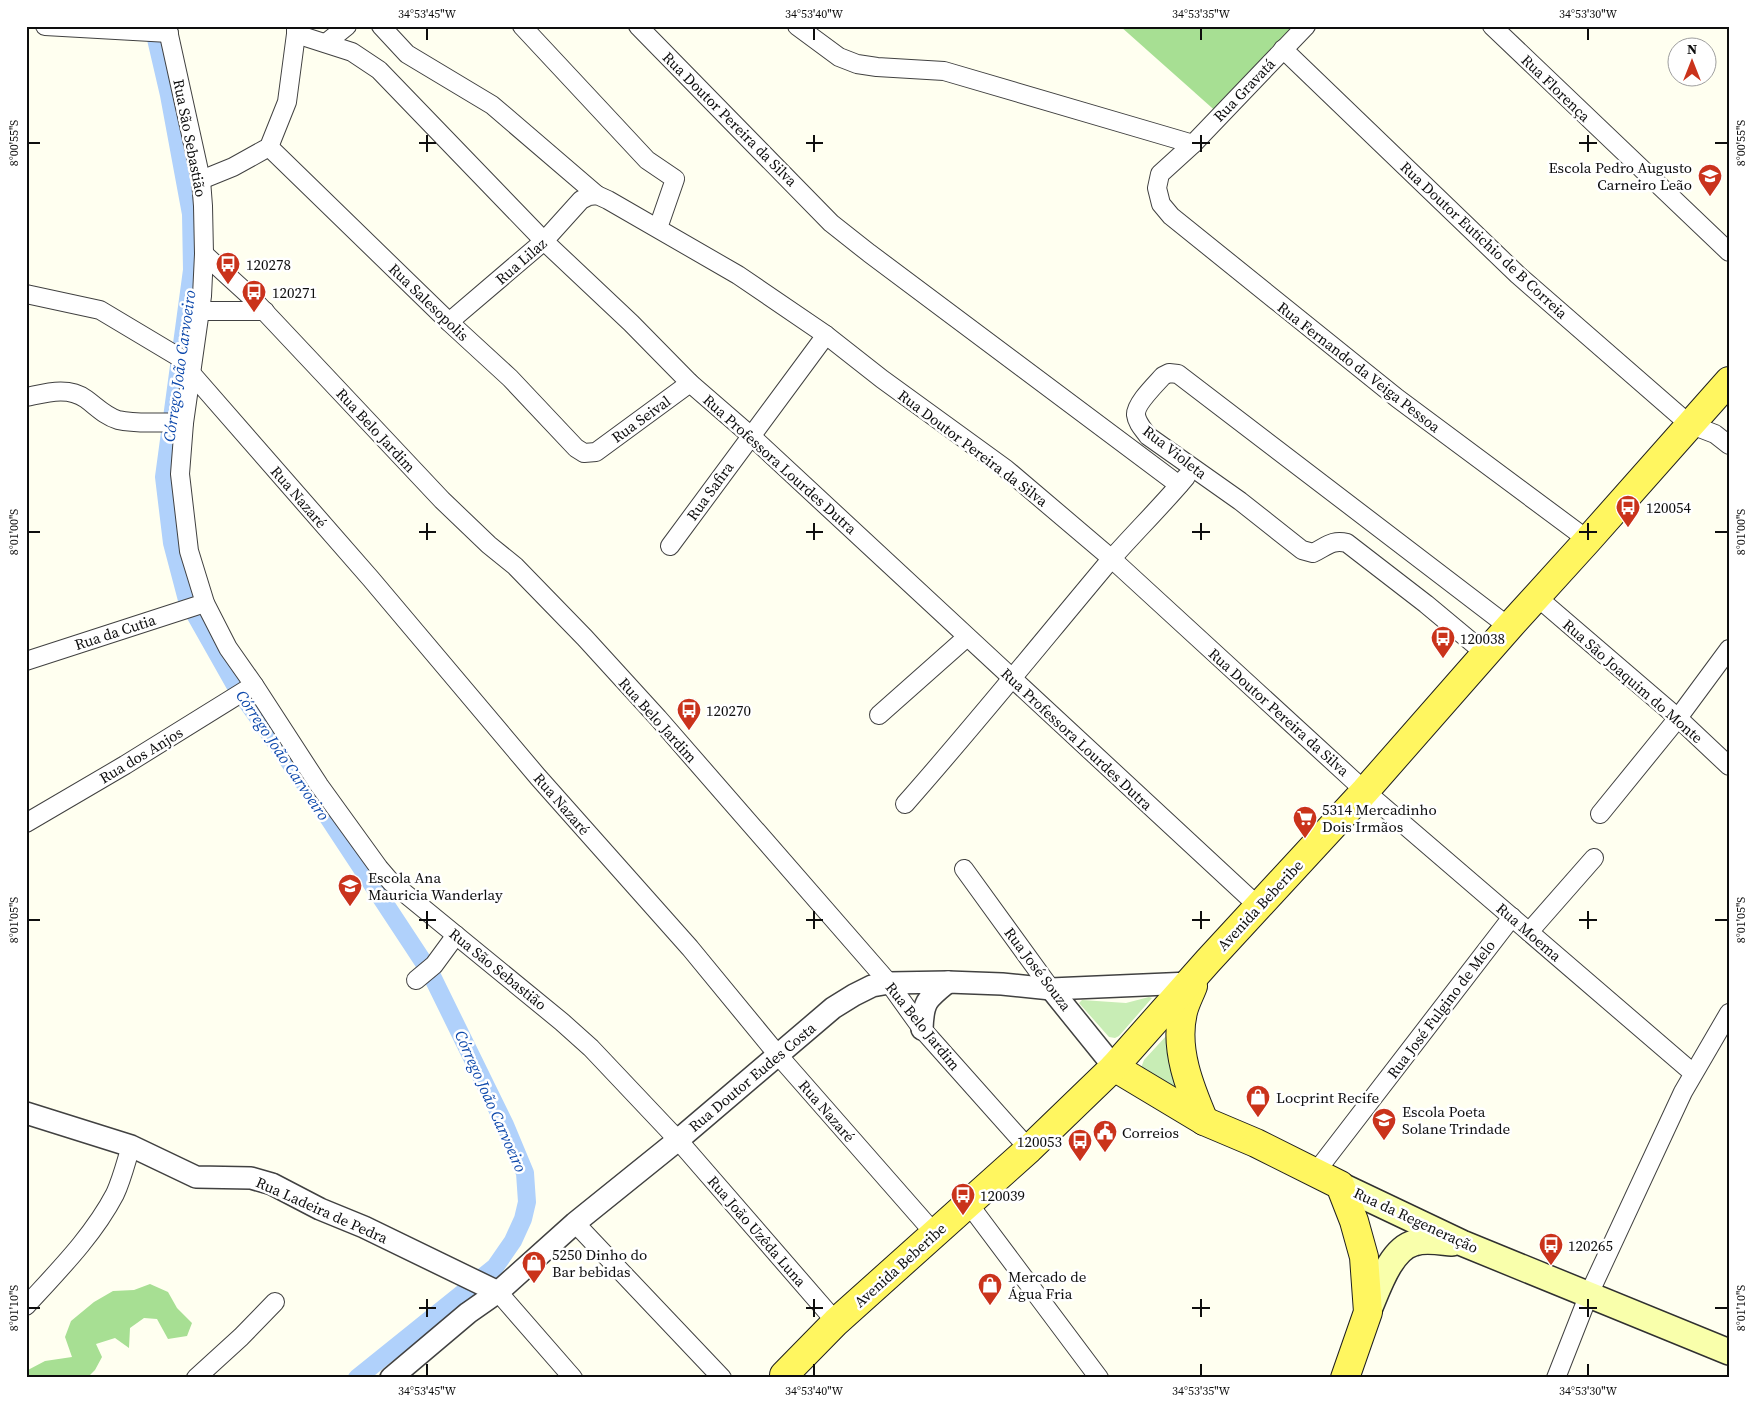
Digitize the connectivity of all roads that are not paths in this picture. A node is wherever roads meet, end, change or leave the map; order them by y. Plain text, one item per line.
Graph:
1 (45, 26) edge
2 (347, 26) edge
3 (382, 26) edge
4 (522, 26) edge
5 (638, 26) edge
6 (798, 26) edge
7 (1306, 26) edge
8 (1492, 26) edge
9 (296, 30) edge
10 (161, 31) edge
11 (326, 43) junction
12 (1283, 49) junction
13 (1193, 144) junction
14 (269, 147) junction
15 (1160, 174) joint
16 (201, 180) junction
17 (593, 196) junction
18 (658, 228) junction
19 (544, 241) junction
20 (1729, 252) edge
21 (204, 254) junction
22 (26, 294) edge
23 (200, 311) junction
24 (265, 311) junction
25 (449, 322) junction
26 (826, 335) junction
27 (192, 369) junction
28 (1729, 380) edge
29 (690, 383) junction
30 (26, 397) edge
31 (173, 422) junction
32 (1689, 424) junction
33 (750, 435) junction
34 (1729, 445) edge
35 (590, 453) joint
36 (1186, 477) junction
37 (1588, 540) junction
38 (670, 546) dead end
39 (1112, 559) junction
40 (1537, 597) junction
41 (200, 604) junction
42 (1509, 627) junction
43 (967, 637) junction
44 (1729, 649) edge
45 (1486, 654) junction
46 (26, 661) edge
47 (1011, 677) junction
48 (242, 692) junction
49 (879, 715) dead end
50 (1678, 718) junction
51 (1729, 766) edge
52 (1366, 790) junction
53 (905, 804) dead end
54 (1600, 814) dead end
55 (26, 823) edge
56 (1594, 858) dead end
57 (964, 869) dead end
58 (1259, 907) junction
59 (1512, 916) junction
60 (1529, 932) junction
61 (456, 935) junction
62 (1194, 978) junction
63 (416, 980) dead end
64 (948, 982) junction
65 (889, 983) junction
66 (1051, 989) junction
67 (1729, 1013) edge
68 (922, 1029) junction
69 (778, 1056) junction
70 (1114, 1068) junction
71 (1693, 1073) junction
72 (26, 1113) edge
73 (1204, 1121) junction
74 (678, 1140) junction
75 (131, 1146) junction
76 (1030, 1149) junction
77 (1315, 1173) junction
78 (1340, 1185) junction
79 (968, 1203) junction
80 (575, 1224) junction
81 (935, 1234) junction
82 (1462, 1243) junction
83 (492, 1289) junction
84 (1590, 1294) junction
85 (275, 1302) dead end
86 (26, 1306) edge
87 (1368, 1312) junction
88 (836, 1322) junction
89 (1729, 1352) edge
90 (783, 1377) edge
91 (196, 1378) edge
92 (392, 1378) edge
93 (573, 1378) edge
94 (722, 1378) edge
95 (1099, 1378) edge
96 (1345, 1378) edge
97 (1556, 1378) edge

1 - 10 street
2 - 11 street
3 - 17 street, Rua Doutor Pereira da Silva
4 - 18 street
5 - 36 street, Rua Doutor Pereira da Silva
6 - 13 street
7 - 12 street, Rua Gravatá
8 - 20 street, Rua Florença
9 - 11 street, Rua Professora Lourdes Dutra
9 - 14 street
10 - 16 street, Rua São Sebastião
11 - 19 street, Rua Professora Lourdes Dutra
12 - 13 street, Rua Gravatá
12 - 32 street, Rua Doutor Eutichio de B Correia
13 - 15 street, Rua Gravatá
14 - 16 street
14 - 25 street, Rua Salesopolis
15 - 37 street, Rua Fernando da Veiga Pessoa
16 - 21 street, Rua São Sebastião
17 - 18 street, Rua Doutor Pereira da Silva
17 - 19 street, Rua Lilaz
18 - 26 street, Rua Doutor Pereira da Silva
19 - 25 street, Rua Lilaz
19 - 29 street, Rua Professora Lourdes Dutra
21 - 23 street, Rua São Sebastião
21 - 24 street, Rua Belo Jardim
22 - 27 street, Rua Nazaré
23 - 24 street
23 - 27 street, Rua São Sebastião
24 - 65 street, Rua Belo Jardim
25 - 35 street, Rua Salesopolis
26 - 33 street
26 - 39 street, Rua Doutor Pereira da Silva
27 - 31 street, Rua São Sebastião
27 - 69 street, Rua Nazaré
28 - 32 main road, Avenida Beberibe
29 - 33 street, Rua Professora Lourdes Dutra
29 - 35 street, Rua Seival
30 - 31 street
31 - 41 street, Rua São Sebastião
32 - 34 street, Rua Doutor Eutichio de B Correia
32 - 37 main road, Avenida Beberibe
33 - 38 street, Rua Safira
33 - 43 street, Rua Professora Lourdes Dutra
36 - 39 street, Rua Violeta
36 - 42 street, Rua Violeta
36 - 45 street, Rua Violeta
37 - 40 main road, Avenida Beberibe
39 - 47 street, Rua Violeta
39 - 52 street, Rua Doutor Pereira da Silva
40 - 42 main road, Avenida Beberibe
40 - 50 street, Rua São Joaquim do Monte
41 - 46 street, Rua da Cutia
41 - 48 street, Rua São Sebastião
42 - 45 main road, Avenida Beberibe
43 - 47 street, Rua Professora Lourdes Dutra
43 - 49 street
44 - 50 street
45 - 52 main road, Avenida Beberibe
47 - 53 street, Rua Violeta
47 - 58 street, Rua Professora Lourdes Dutra
48 - 55 street, Rua dos Anjos
48 - 61 street, Rua São Sebastião
50 - 51 street, Rua São Joaquim do Monte
50 - 54 street
52 - 58 main road, Avenida Beberibe
52 - 59 street, Rua Moema
56 - 60 street
57 - 66 street, Rua José Souza
58 - 62 main road, Avenida Beberibe
59 - 60 street, Rua Moema
59 - 77 street, Rua José Fulgino de Melo
60 - 71 street, Rua Moema
61 - 63 street
61 - 74 street, Rua São Sebastião
62 - 66 street, Rua Doutor Eudes Costa
62 - 70 main road, Avenida Beberibe
62 - 73 main road
64 - 65 street, Rua Doutor Eudes Costa
64 - 66 street, Rua Doutor Eudes Costa
64 - 68 street
65 - 68 street, Rua Belo Jardim
65 - 69 street, Rua Doutor Eudes Costa
66 - 70 street, Rua José Souza
67 - 71 street
68 - 76 street, Rua Belo Jardim
69 - 74 street, Rua Doutor Eudes Costa
69 - 81 street, Rua Nazaré
70 - 73 main road, Rua da Regeneração
70 - 76 main road, Avenida Beberibe
71 - 84 street
72 - 75 street, Rua Ladeira de Pedra
73 - 77 main road, Rua da Regeneração
74 - 80 street, Rua Doutor Eudes Costa
74 - 88 street, Rua João Uzêda Luna
75 - 83 street, Rua Ladeira de Pedra
75 - 86 street
76 - 79 main road, Avenida Beberibe
77 - 78 main road, Rua da Regeneração
78 - 82 main road, Rua da Regeneração
78 - 87 main road
79 - 81 main road, Avenida Beberibe
79 - 95 street
80 - 83 street, Rua Doutor Eudes Costa
80 - 94 street
81 - 88 main road, Avenida Beberibe
82 - 84 main road, Rua da Regeneração
82 - 87 main road
83 - 92 street, Rua Doutor Eudes Costa
83 - 93 street
84 - 89 main road, Rua da Regeneração
84 - 97 street
85 - 91 street
87 - 96 main road
88 - 90 main road, Avenida Beberibe

